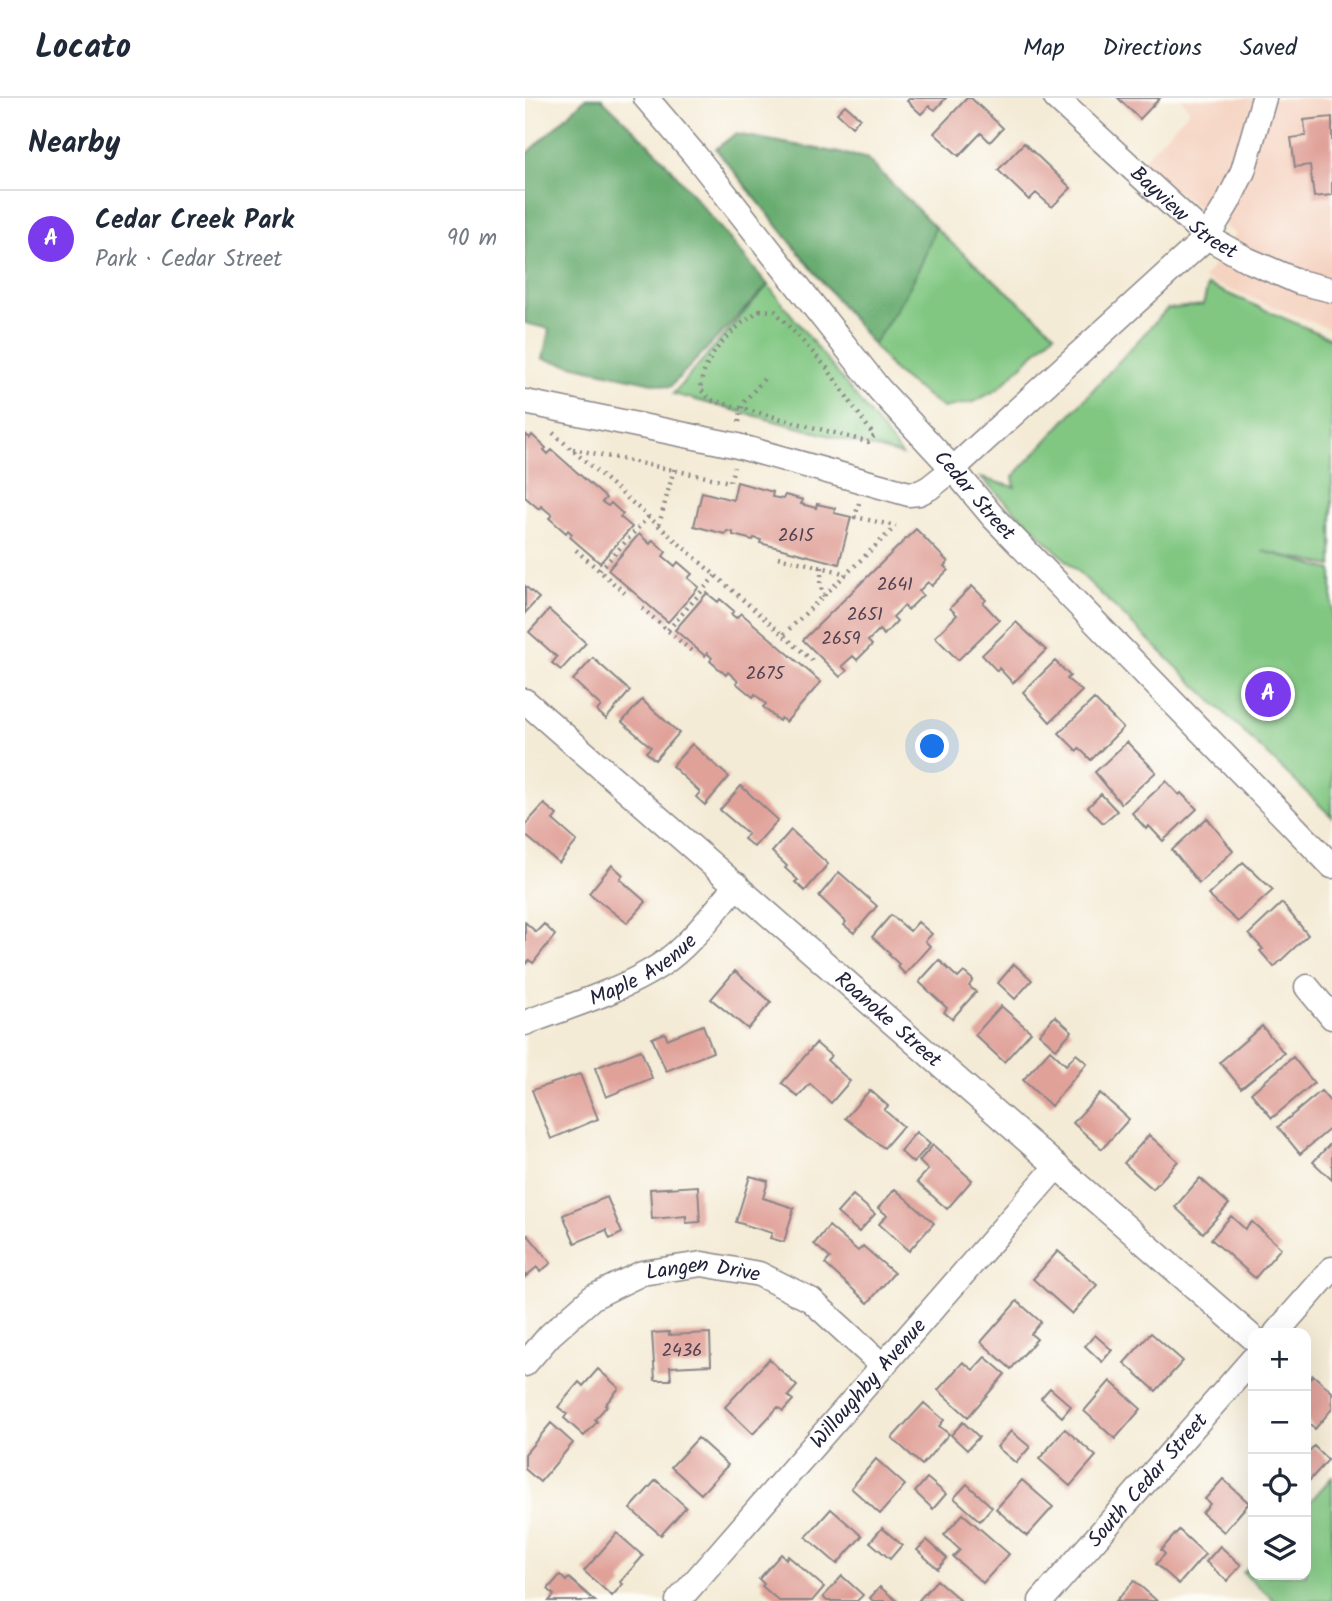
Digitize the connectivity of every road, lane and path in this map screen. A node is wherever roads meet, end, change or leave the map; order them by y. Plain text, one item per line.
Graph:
1 (646, 98) edge
2 (1056, 98) edge
3 (1264, 98) edge
4 (1207, 237) junction
5 (1332, 290) edge
6 (764, 379) dead end
7 (525, 402) edge
8 (742, 408) junction
9 (551, 431) dead end
10 (571, 449) junction
11 (737, 455) junction
12 (674, 469) junction
13 (953, 469) junction
14 (860, 496) dead end
15 (649, 516) junction
16 (659, 525) junction
17 (576, 550) dead end
18 (778, 557) dead end
19 (822, 567) junction
20 (600, 570) junction
21 (847, 575) junction
22 (715, 576) junction
23 (627, 596) dead end
24 (824, 597) junction
25 (642, 608) dead end
26 (668, 630) junction
27 (784, 634) junction
28 (695, 654) dead end
29 (815, 663) dead end
30 (525, 701) edge
31 (1332, 866) edge
32 (737, 885) junction
33 (1307, 987) dead end
34 (1332, 1017) edge
35 (525, 1023) edge
36 (1057, 1166) junction
37 (1332, 1269) edge
38 (1280, 1328) edge
39 (1248, 1334) edge
40 (525, 1364) edge
41 (1248, 1365) edge
42 (883, 1366) junction
43 (678, 1601) edge
44 (1041, 1601) edge

1 - 13 street, Cedar Street
2 - 4 street, Bayview Street
3 - 4 street
4 - 5 street, Bayview Street
4 - 13 street
6 - 8 path
7 - 11 street
8 - 8 path
8 - 11 path
9 - 10 path
10 - 12 path
10 - 15 path
11 - 12 path
11 - 13 street
12 - 16 path
13 - 31 street, Cedar Street
14 - 21 path
15 - 16 path
15 - 20 path
16 - 22 path
17 - 20 path
18 - 19 path
19 - 21 path
19 - 24 path
20 - 23 path
21 - 24 path
22 - 26 path
22 - 27 path
24 - 27 path
25 - 26 path
26 - 28 path
27 - 29 path
30 - 32 street, Roanoke Street
32 - 35 street, Maple Avenue
32 - 36 street, Roanoke Street
33 - 34 street
36 - 39 street, Roanoke Street
36 - 42 street, Willoughby Avenue
37 - 38 street
40 - 42 street, Langen Drive
41 - 44 street, South Cedar Street
42 - 43 street, Willoughby Avenue

